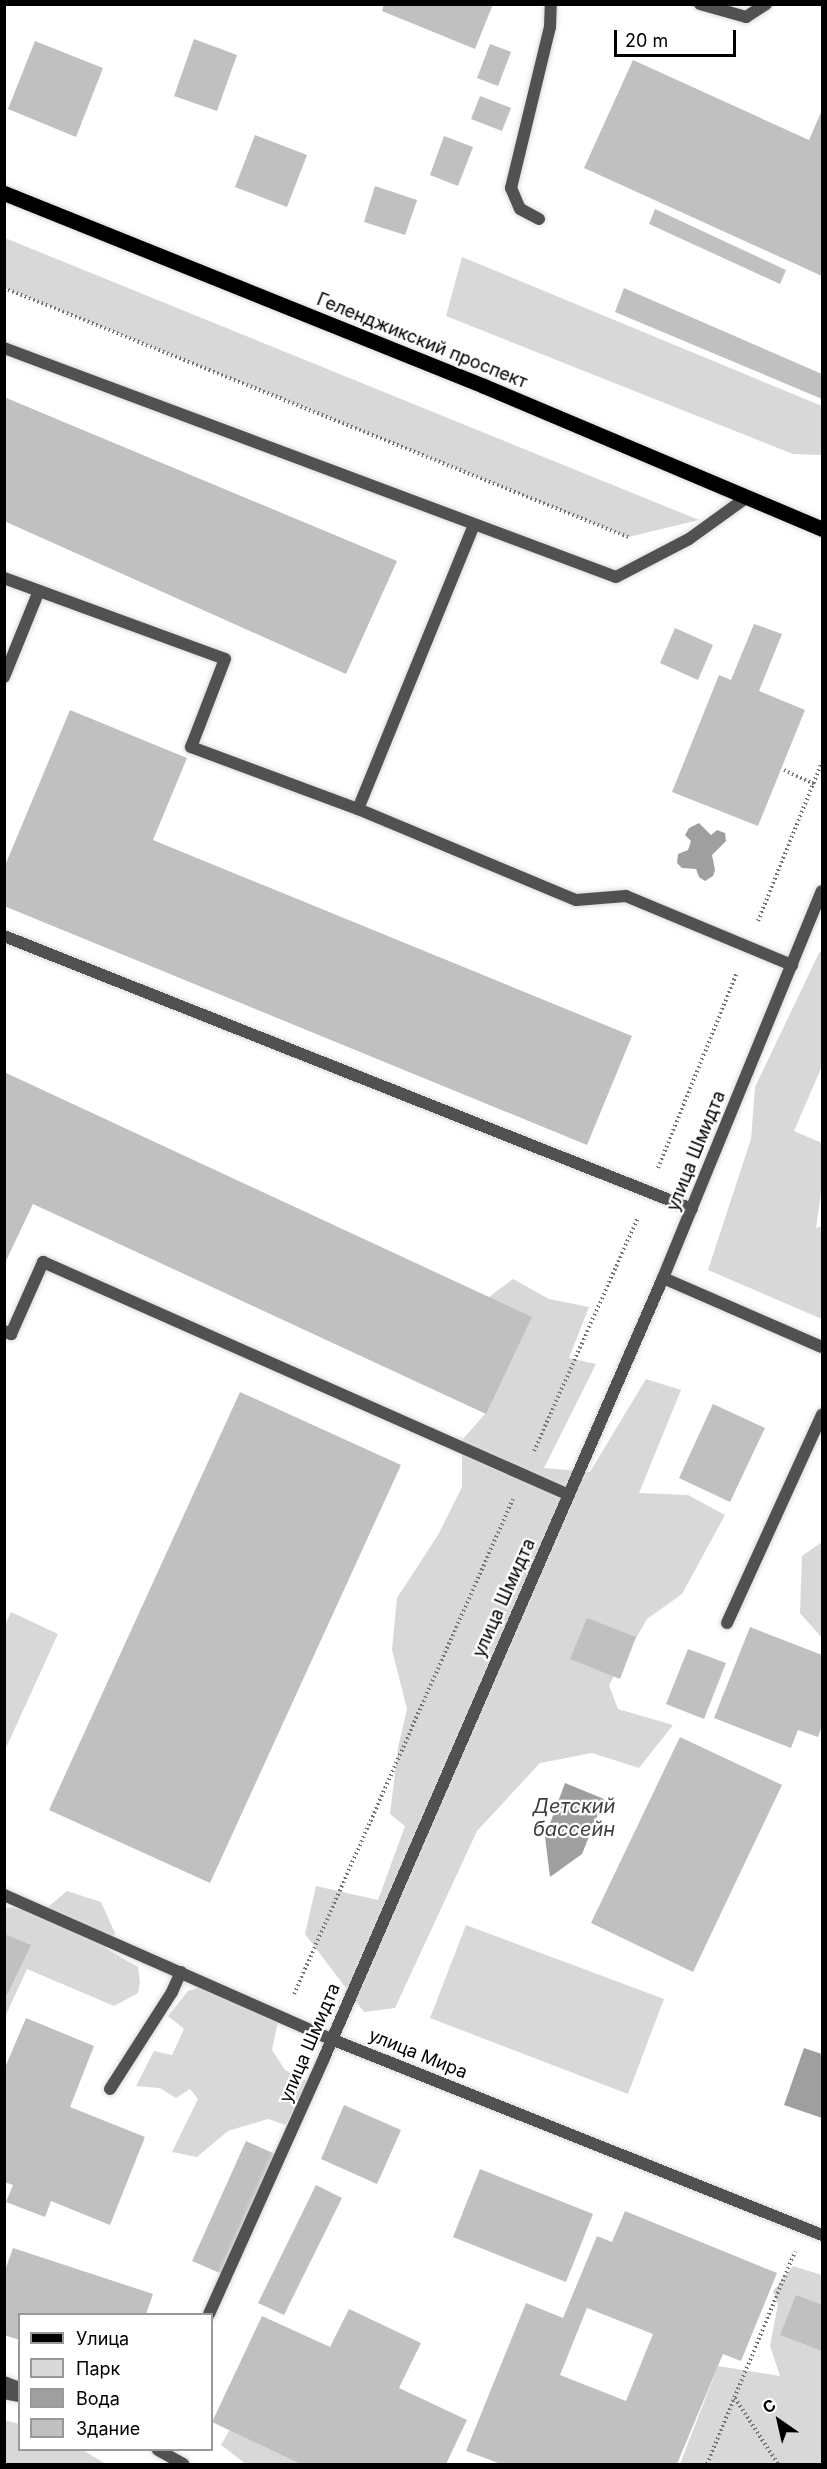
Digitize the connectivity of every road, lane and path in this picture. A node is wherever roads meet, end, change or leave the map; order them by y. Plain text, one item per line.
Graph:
1 (551, 4) edge
2 (700, 4) edge
3 (766, 4) edge
4 (4, 193) edge
5 (539, 219) dead end
6 (4, 288) edge
7 (4, 348) edge
8 (747, 497) junction
9 (474, 525) junction
10 (822, 529) edge
11 (628, 537) dead end
12 (4, 578) edge
13 (39, 591) junction
14 (4, 677) edge
15 (822, 762) edge
16 (784, 770) dead end
17 (814, 784) junction
18 (358, 809) junction
19 (822, 893) edge
20 (4, 936) edge
21 (748, 947) junction
22 (792, 965) junction
23 (648, 1192) junction
24 (692, 1209) junction
25 (663, 1278) junction
26 (4, 1331) edge
27 (822, 1347) edge
28 (822, 1415) edge
29 (524, 1475) junction
30 (569, 1496) junction
31 (727, 1623) dead end
32 (4, 1895) edge
33 (181, 1972) junction
34 (284, 2017) junction
35 (331, 2039) junction
36 (110, 2089) dead end
37 (822, 2235) edge
38 (795, 2252) dead end
39 (209, 2313) edge
40 (734, 2398) junction
41 (160, 2451) edge
42 (183, 2464) edge
43 (707, 2464) edge
44 (778, 2464) edge

1 - 5 street
2 - 3 street
4 - 8 main road, Геленджикский проспект
6 - 11 path
7 - 9 street
8 - 9 street
8 - 10 main road, Геленджикский проспект
9 - 18 street
12 - 13 street
13 - 14 street
13 - 18 street
15 - 17 path
16 - 17 path
17 - 21 path
18 - 21 street
19 - 22 street, улица Шмидта
20 - 23 street
21 - 22 street
21 - 23 path
22 - 24 street, улица Шмидта
23 - 24 street
23 - 29 path
24 - 25 street, улица Шмидта
25 - 27 street
25 - 30 street, улица Шмидта
26 - 29 street
28 - 31 street
29 - 30 street
29 - 34 path
30 - 35 street, улица Шмидта
32 - 33 street, улица Мира
33 - 34 street, улица Мира
33 - 36 street
34 - 35 street, улица Мира
35 - 37 street, улица Мира
35 - 39 street, улица Шмидта
38 - 40 path
40 - 43 path
40 - 44 path
41 - 42 street

